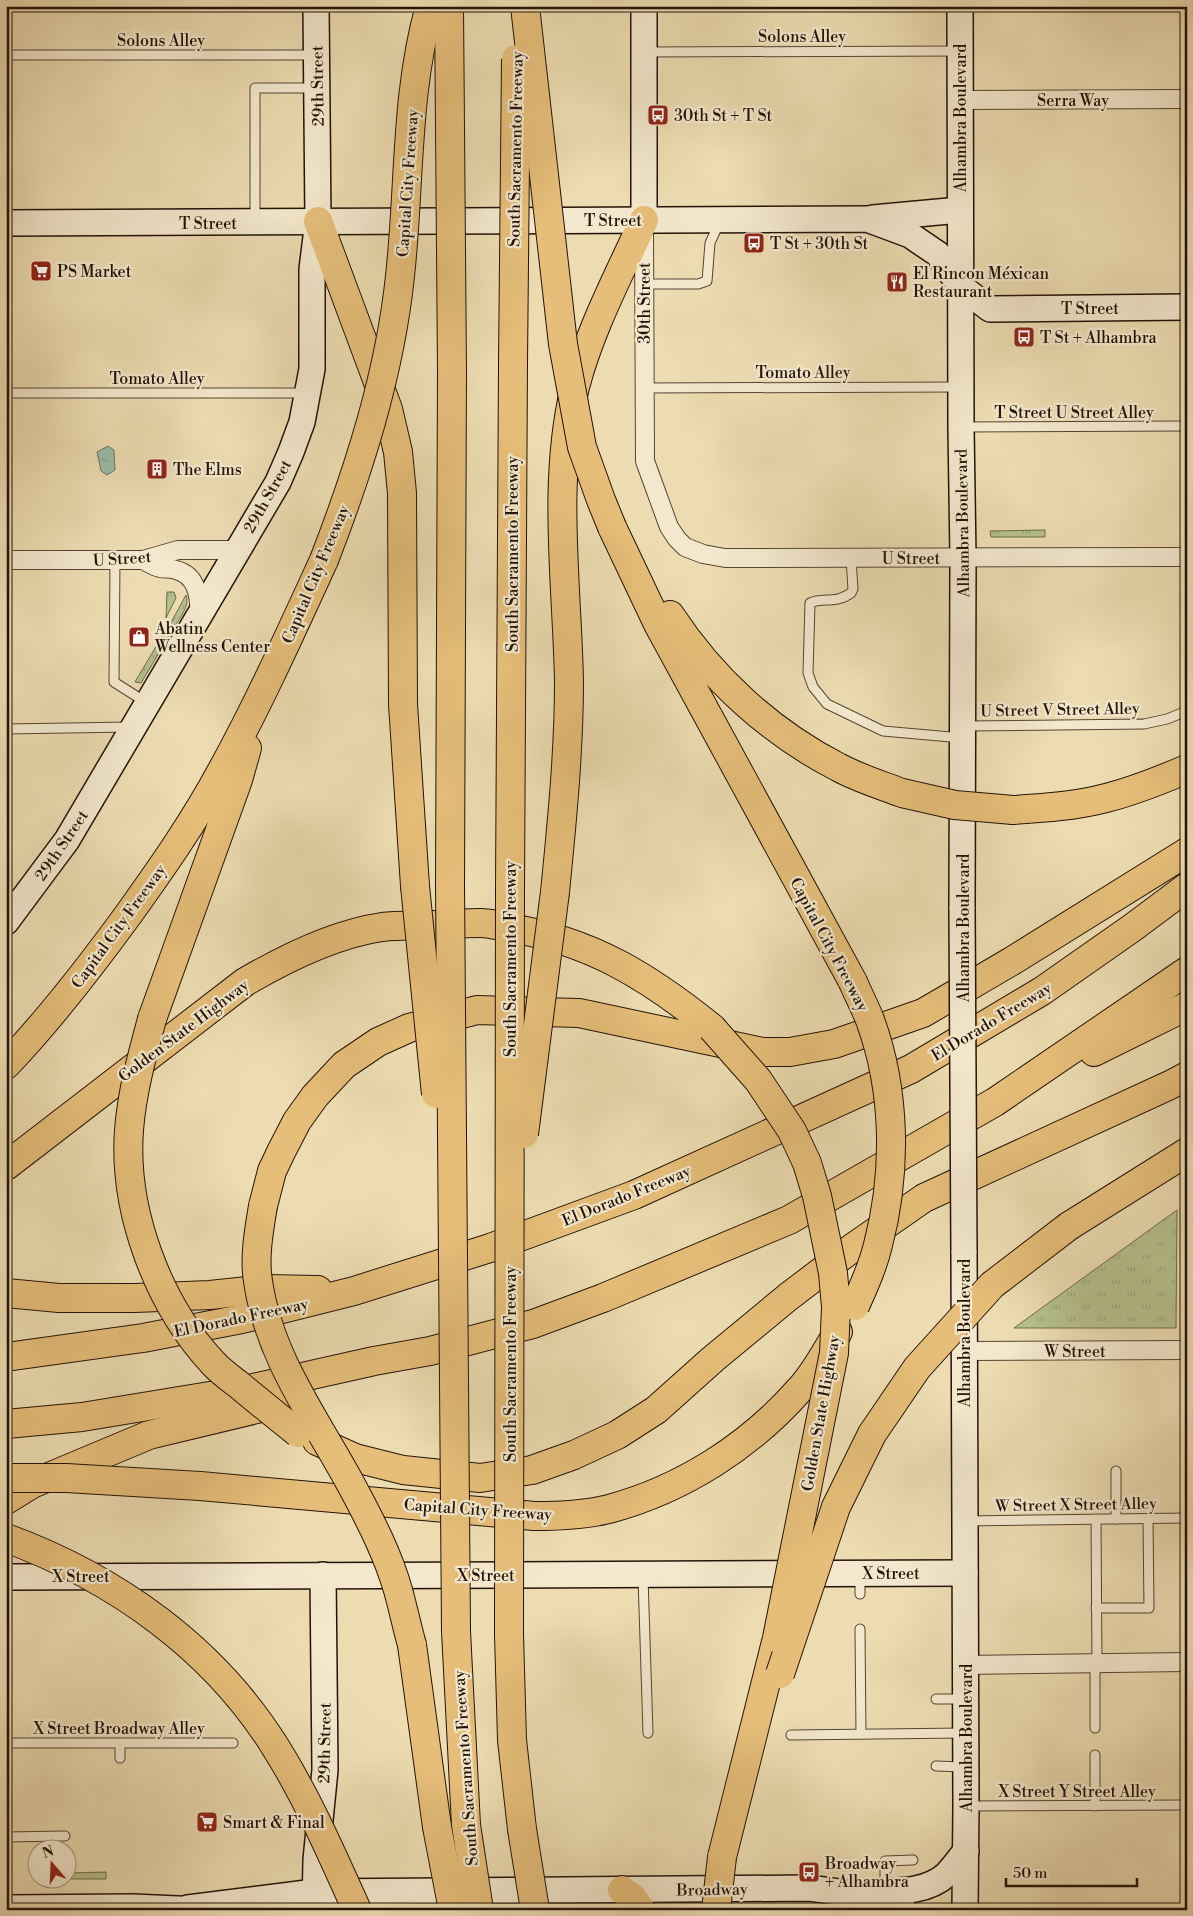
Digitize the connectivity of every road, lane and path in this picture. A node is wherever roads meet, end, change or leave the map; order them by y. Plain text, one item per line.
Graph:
1 (316, 6) edge
2 (430, 6) edge
3 (449, 6) edge
4 (517, 6) edge
5 (525, 6) edge
6 (644, 6) edge
7 (960, 6) edge
8 (960, 51) junction
9 (644, 52) junction
10 (6, 55) edge
11 (316, 55) junction
12 (317, 88) junction
13 (1187, 99) edge
14 (960, 100) junction
15 (960, 210) junction
16 (867, 219) junction
17 (644, 220) junction
18 (721, 220) junction
19 (255, 222) junction
20 (318, 222) junction
21 (6, 224) edge
22 (644, 284) junction
23 (960, 286) junction
24 (1187, 307) edge
25 (961, 387) junction
26 (644, 388) junction
27 (6, 393) edge
28 (308, 393) junction
29 (1187, 426) edge
30 (961, 427) junction
31 (612, 527) junction
32 (238, 550) junction
33 (1187, 557) edge
34 (725, 558) joint
35 (851, 558) junction
36 (963, 558) junction
37 (6, 560) edge
38 (115, 560) junction
39 (143, 560) junction
40 (199, 615) junction
41 (260, 698) junction
42 (147, 703) junction
43 (1187, 711) edge
44 (133, 727) junction
45 (6, 729) edge
46 (962, 732) junction
47 (1187, 769) edge
48 (1187, 852) edge
49 (1187, 887) edge
50 (6, 922) edge
51 (1187, 971) edge
52 (1187, 1006) edge
53 (1187, 1057) edge
54 (6, 1065) edge
55 (1187, 1076) edge
56 (995, 1102) junction
57 (1061, 1135) junction
58 (1187, 1152) edge
59 (6, 1166) edge
60 (510, 1252) junction
61 (452, 1260) junction
62 (354, 1291) junction
63 (6, 1293) edge
64 (1187, 1350) edge
65 (430, 1351) junction
66 (964, 1351) junction
67 (6, 1357) edge
68 (6, 1424) edge
69 (1116, 1471) dead end
70 (6, 1478) edge
71 (6, 1500) edge
72 (1187, 1518) edge
73 (1096, 1519) junction
74 (1116, 1519) junction
75 (1148, 1519) junction
76 (965, 1521) junction
77 (6, 1538) edge
78 (965, 1573) junction
79 (643, 1574) junction
80 (323, 1576) junction
81 (6, 1577) edge
82 (1096, 1608) junction
83 (860, 1629) dead end
84 (1187, 1662) edge
85 (1096, 1664) junction
86 (966, 1665) junction
87 (936, 1699) dead end
88 (965, 1699) junction
89 (1095, 1728) dead end
90 (648, 1733) dead end
91 (966, 1733) junction
92 (861, 1734) junction
93 (791, 1735) dead end
94 (233, 1742) dead end
95 (6, 1743) edge
96 (120, 1743) junction
97 (1095, 1755) dead end
98 (120, 1758) dead end
99 (936, 1766) dead end
100 (966, 1767) junction
101 (742, 1776) junction
102 (1187, 1805) edge
103 (966, 1806) junction
104 (1095, 1806) junction
105 (65, 1836) dead end
106 (6, 1837) edge
107 (966, 1851) junction
108 (913, 1860) dead end
109 (622, 1890) junction
110 (885, 1892) junction
111 (849, 1894) junction
112 (315, 1901) edge
113 (6, 1908) edge
114 (52, 1908) edge
115 (133, 1909) edge
116 (194, 1909) edge
117 (358, 1910) edge
118 (452, 1910) edge
119 (479, 1910) edge
120 (535, 1910) edge
121 (641, 1910) edge
122 (716, 1910) edge
123 (904, 1910) edge
124 (965, 1910) edge

1 - 11 main road, 29th Street
2 - 41 highway, Capital City Freeway, bridge
3 - 61 highway, South Sacramento Freeway, bridge
4 - 60 highway, South Sacramento Freeway, bridge
5 - 31 highway, bridge
6 - 9 main road, 30th Street
7 - 8 main road, Alhambra Boulevard
8 - 9 lane, Solons Alley
8 - 14 main road, Alhambra Boulevard
9 - 17 main road, 30th Street
10 - 11 lane, Solons Alley
11 - 12 main road, 29th Street
12 - 19 lane
12 - 20 main road, 29th Street
13 - 14 street, Serra Way
14 - 15 main road, Alhambra Boulevard
15 - 16 main road
15 - 23 main road, Alhambra Boulevard
16 - 18 main road, T Street
16 - 23 main road, T Street
17 - 18 main road, T Street
17 - 20 main road, T Street
17 - 22 street, 30th Street
17 - 60 highway, bridge
18 - 22 lane
19 - 20 main road, T Street
19 - 21 main road, T Street
20 - 28 main road, 29th Street
20 - 61 highway, bridge
22 - 26 street, 30th Street
23 - 24 main road, T Street
23 - 25 main road, Alhambra Boulevard
25 - 26 lane, Tomato Alley
25 - 30 main road, Alhambra Boulevard
26 - 34 street, 30th Street
27 - 28 lane, Tomato Alley
28 - 32 main road, 29th Street
29 - 30 lane, T Street U Street Alley
30 - 36 main road, Alhambra Boulevard
31 - 47 highway, bridge
31 - 70 highway, Capital City Freeway, bridge
32 - 39 street, U Street
32 - 40 main road, 29th Street
33 - 36 street, U Street
34 - 35 street, U Street
35 - 36 street, U Street
35 - 46 lane, U Street V Street Alley
36 - 46 main road, Alhambra Boulevard
37 - 38 street, U Street
38 - 39 street, U Street
38 - 42 lane
39 - 40 street
40 - 42 main road, 29th Street
41 - 54 highway, Capital City Freeway
41 - 57 highway, bridge
42 - 44 main road, 29th Street
43 - 46 lane, U Street V Street Alley
44 - 45 lane
44 - 50 main road, 29th Street
46 - 66 main road, Alhambra Boulevard, bridge
48 - 118 highway, bridge
49 - 62 highway, El Dorado Freeway
51 - 56 highway
52 - 56 highway
53 - 57 highway
55 - 57 highway
56 - 65 highway
58 - 101 highway, bridge
59 - 101 highway, Golden State Highway, bridge
60 - 120 highway, South Sacramento Freeway, bridge
61 - 119 highway, South Sacramento Freeway, bridge
62 - 63 highway
62 - 67 highway, El Dorado Freeway
64 - 66 street, W Street
65 - 68 highway
65 - 71 highway
66 - 76 main road, Alhambra Boulevard
69 - 74 lane
72 - 75 lane, W Street X Street Alley
73 - 74 lane, W Street X Street Alley
73 - 76 lane, W Street X Street Alley
73 - 82 lane
74 - 75 lane, W Street X Street Alley
75 - 82 lane
76 - 78 main road, Alhambra Boulevard
77 - 117 highway, bridge
78 - 79 main road, X Street
78 - 86 main road, Alhambra Boulevard
79 - 80 main road, X Street
79 - 90 lane
80 - 81 main road, X Street
80 - 112 main road, 29th Street
82 - 85 lane
83 - 92 lane
84 - 85 street
85 - 86 street
85 - 89 lane
86 - 88 main road, Alhambra Boulevard
87 - 88 lane
88 - 91 main road, Alhambra Boulevard
91 - 92 lane
91 - 100 main road, Alhambra Boulevard
92 - 93 lane
94 - 96 lane, X Street Broadway Alley
95 - 96 lane, X Street Broadway Alley
96 - 98 lane
97 - 104 lane
99 - 100 lane
100 - 103 main road, Alhambra Boulevard
101 - 122 highway, Golden State Highway, bridge
102 - 104 lane, X Street Y Street Alley
103 - 104 lane, X Street Y Street Alley
103 - 107 main road, Alhambra Boulevard
105 - 106 lane
107 - 110 main road
107 - 124 main road, Alhambra Boulevard
108 - 110 lane
109 - 111 main road, Broadway
109 - 112 main road, Broadway
109 - 121 highway
110 - 111 main road
111 - 123 main road, Broadway
112 - 116 main road, Broadway
113 - 114 main road, Broadway
114 - 115 main road, Broadway
115 - 116 main road, Broadway

